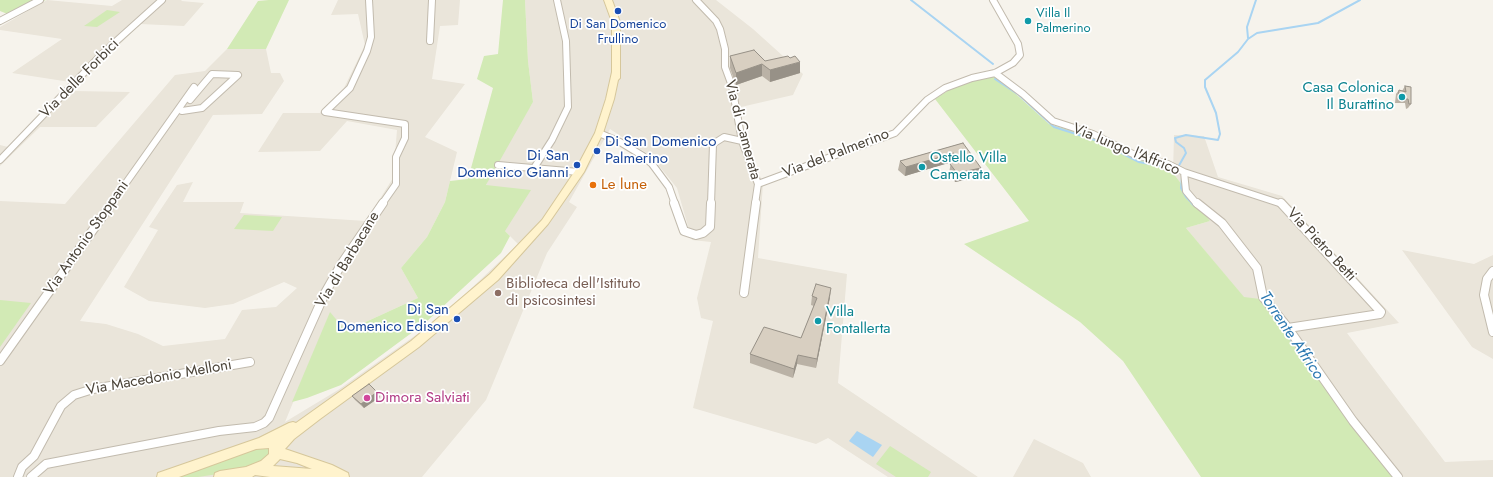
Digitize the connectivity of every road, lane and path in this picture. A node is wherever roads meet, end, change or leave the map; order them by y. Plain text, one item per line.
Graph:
1 (40, 0) edge
2 (162, 0) edge
3 (369, 0) edge
4 (432, 0) edge
5 (557, 0) edge
6 (608, 0) edge
7 (696, 0) edge
8 (993, 0) edge
9 (0, 21) edge
10 (430, 41) dead end
11 (995, 73) junction
12 (194, 87) dead end
13 (182, 111) junction
14 (175, 115) junction
15 (597, 137) junction
16 (742, 141) junction
17 (0, 160) edge
18 (498, 165) dead end
19 (534, 168) junction
20 (581, 168) junction
21 (1184, 172) junction
22 (758, 184) junction
23 (1493, 271) edge
24 (744, 293) dead end
25 (1288, 328) junction
26 (1493, 332) edge
27 (0, 361) edge
28 (250, 362) dead end
29 (316, 415) junction
30 (256, 444) junction
31 (276, 452) junction
32 (34, 456) junction
33 (46, 464) junction
34 (256, 470) junction
35 (18, 477) edge
36 (31, 477) edge
37 (163, 477) edge
38 (220, 477) edge
39 (336, 477) edge
40 (343, 477) edge
41 (1398, 477) edge

1 - 9 street
2 - 17 street, Via delle Forbici
3 - 33 street, Via di Barbacane
4 - 10 street
5 - 19 street
6 - 15 main road
7 - 16 street, Via di Camerata
8 - 11 street, Via del Palmerino
11 - 21 street, Via lungo l'Affrico
11 - 22 street, Via del Palmerino
12 - 14 street, Via Antonio Stoppani
13 - 13 street, Via Antonio Stoppani
13 - 14 street, Via Antonio Stoppani
14 - 27 street, Via Antonio Stoppani
15 - 16 street
15 - 20 main road
16 - 22 street, Via di Camerata
18 - 19 street
19 - 20 street
20 - 29 main road
21 - 25 street, Via lungo l'Affrico
21 - 25 street, Via Pietro Betti
22 - 24 street, Via di Camerata
23 - 26 street
25 - 41 street, Via lungo l'Affrico
28 - 32 street, Via Macedonio Melloni
29 - 30 main road
29 - 31 main road
30 - 31 main road
30 - 37 main road
31 - 34 main road
31 - 40 main road
32 - 33 street
32 - 35 street, Via Macedonio Melloni
33 - 36 street
34 - 38 main road
34 - 39 main road

